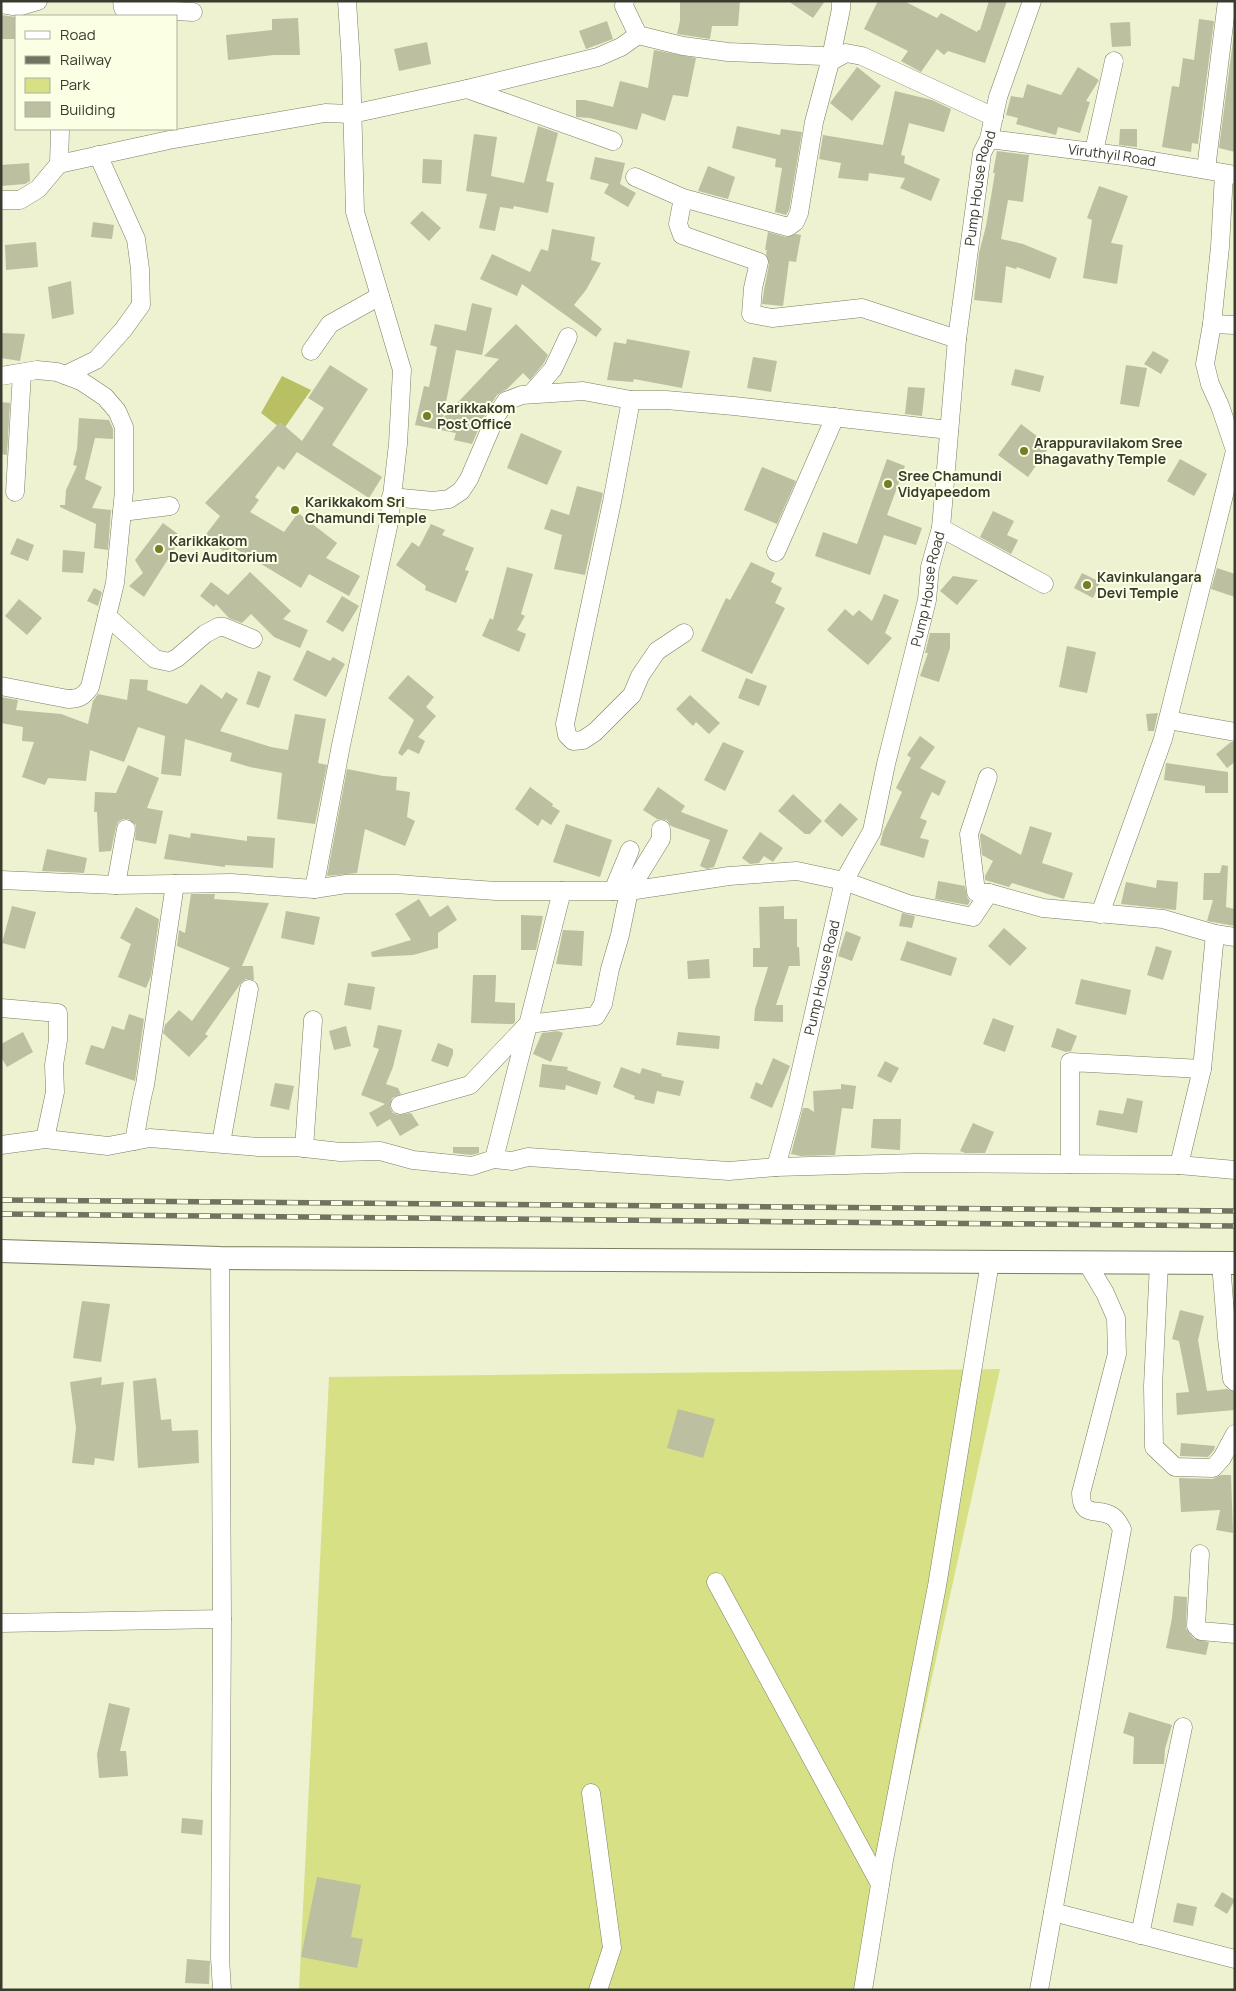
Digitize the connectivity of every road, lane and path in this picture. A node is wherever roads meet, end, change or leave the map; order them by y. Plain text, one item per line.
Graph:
1 (40, 1) edge
2 (122, 1) edge
3 (347, 1) edge
4 (624, 1) edge
5 (841, 1) edge
6 (1032, 1) edge
7 (1227, 1) edge
8 (1, 4) edge
9 (193, 12) dead end
10 (44, 15) edge
11 (638, 35) junction
12 (1114, 60) dead end
13 (830, 62) junction
14 (467, 89) junction
15 (352, 114) junction
16 (994, 117) junction
17 (60, 130) edge
18 (989, 138) junction
19 (613, 141) dead end
20 (1094, 151) junction
21 (98, 155) junction
22 (59, 164) junction
23 (1206, 169) junction
24 (1229, 174) edge
25 (635, 177) dead end
26 (683, 198) junction
27 (1, 200) edge
28 (380, 296) junction
29 (1212, 324) junction
30 (1235, 325) edge
31 (568, 337) dead end
32 (957, 339) junction
33 (311, 351) dead end
34 (22, 372) junction
35 (64, 375) junction
36 (1, 376) edge
37 (531, 394) junction
38 (631, 400) junction
39 (835, 417) junction
40 (949, 430) junction
41 (1235, 451) edge
42 (16, 492) dead end
43 (392, 497) junction
44 (170, 506) dead end
45 (122, 512) junction
46 (941, 528) junction
47 (776, 552) dead end
48 (1044, 584) dead end
49 (107, 616) junction
50 (684, 633) dead end
51 (253, 639) dead end
52 (1, 686) edge
53 (1168, 720) junction
54 (1235, 732) edge
55 (988, 777) dead end
56 (126, 829) dead end
57 (661, 829) dead end
58 (630, 850) dead end
59 (1, 880) edge
60 (844, 881) junction
61 (175, 884) junction
62 (116, 885) junction
63 (314, 890) junction
64 (562, 891) junction
65 (621, 891) junction
66 (989, 893) junction
67 (1100, 914) junction
68 (1215, 934) junction
69 (1235, 936) edge
70 (249, 989) dead end
71 (1, 1008) edge
72 (313, 1020) dead end
73 (528, 1024) junction
74 (1202, 1069) junction
75 (400, 1105) dead end
76 (45, 1139) junction
77 (134, 1141) junction
78 (221, 1143) junction
79 (1, 1145) edge
80 (304, 1148) junction
81 (494, 1159) junction
82 (1070, 1164) junction
83 (1179, 1165) junction
84 (776, 1167) junction
85 (1235, 1170) edge
86 (1, 1251) edge
87 (220, 1258) junction
88 (990, 1262) junction
89 (1087, 1263) junction
90 (1159, 1263) junction
91 (1228, 1263) edge
92 (1235, 1382) edge
93 (1235, 1434) edge
94 (1200, 1554) dead end
95 (716, 1582) dead end
96 (222, 1619) junction
97 (1, 1623) edge
98 (1235, 1634) edge
99 (1182, 1727) dead end
100 (591, 1793) dead end
101 (880, 1884) junction
102 (1053, 1912) junction
103 (1140, 1935) junction
104 (1235, 1959) edge
105 (222, 1990) edge
106 (598, 1990) edge
107 (863, 1990) edge
108 (1039, 1990) edge

1 - 8 street
1 - 10 street
2 - 9 street
3 - 15 street
4 - 11 street
5 - 13 street
6 - 16 street, Pump House Road
7 - 23 street
11 - 13 street
11 - 14 street
12 - 20 street
13 - 16 street
13 - 26 street
14 - 15 street
14 - 19 street
15 - 21 street
15 - 28 street
16 - 18 street, Pump House Road
17 - 22 street
18 - 20 street, Viruthyil Road
18 - 32 street, Pump House Road
20 - 23 street, Viruthyil Road
21 - 22 street
21 - 35 street
22 - 27 street
23 - 24 street, Viruthyil Road
24 - 29 street
25 - 26 street
26 - 32 street
28 - 33 street
28 - 43 street
29 - 30 street
29 - 41 street
31 - 37 street
32 - 40 street, Pump House Road
34 - 35 street
34 - 36 street
34 - 42 street
35 - 45 street
37 - 38 street
37 - 43 street
38 - 39 street
38 - 50 street
39 - 40 street
39 - 47 street
40 - 46 street, Pump House Road
41 - 53 street
43 - 63 street
44 - 45 street
45 - 49 street
46 - 48 street
46 - 60 street, Pump House Road
49 - 51 street
49 - 52 street
53 - 54 street
53 - 67 street
55 - 66 street
56 - 62 street
57 - 65 street
58 - 65 street
59 - 62 street
60 - 65 street
60 - 66 street
60 - 84 street, Pump House Road
61 - 62 street
61 - 63 street
61 - 77 street
63 - 64 street
64 - 65 street
64 - 73 street
65 - 73 street
66 - 67 street
67 - 68 street
68 - 69 street
68 - 74 street
70 - 78 street
71 - 76 street
72 - 80 street
73 - 75 street
73 - 81 street
74 - 82 street
74 - 83 street
76 - 77 street
76 - 79 street
77 - 78 street
78 - 80 street
80 - 81 street
81 - 84 street
82 - 83 street
82 - 84 street
83 - 85 street
86 - 87 main road
87 - 88 main road
87 - 96 street
88 - 89 main road
88 - 101 street
89 - 90 main road
89 - 102 street
90 - 91 main road
90 - 93 street
91 - 92 street
94 - 98 street
95 - 101 street
96 - 97 street
96 - 105 street
99 - 103 street
100 - 106 street
101 - 107 street
102 - 103 street
102 - 108 street
103 - 104 street

